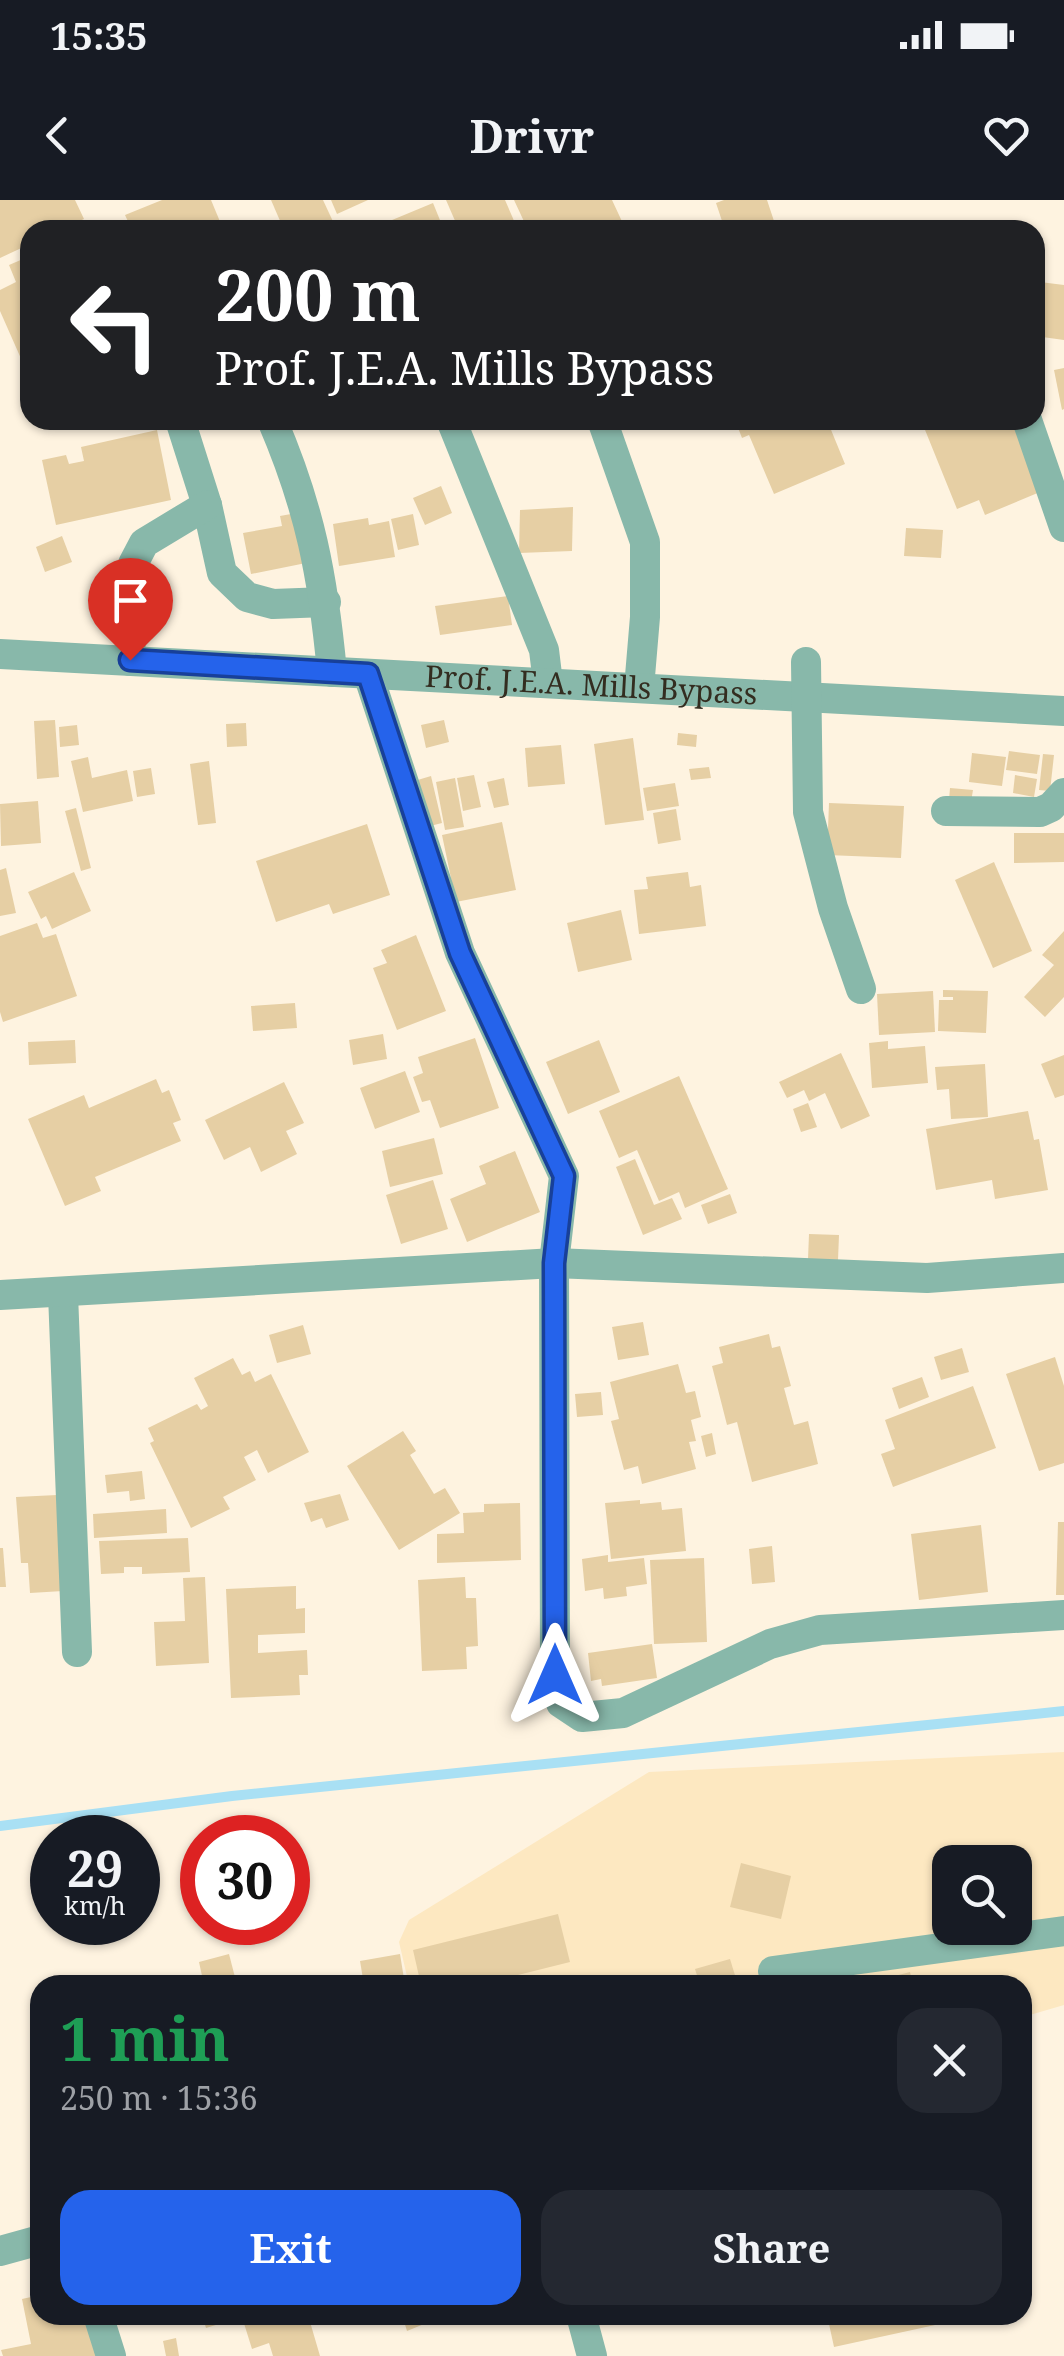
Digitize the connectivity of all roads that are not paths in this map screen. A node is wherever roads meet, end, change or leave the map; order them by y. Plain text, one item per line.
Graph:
1 (183, 430) edge
2 (276, 430) edge
3 (455, 430) edge
4 (606, 430) edge
5 (1030, 430) edge
6 (207, 505) junction
7 (1064, 526) edge
8 (326, 602) junction
9 (0, 654) edge
10 (130, 660) junction
11 (806, 662) dead end
12 (332, 672) junction
13 (368, 674) junction
14 (548, 683) junction
15 (639, 688) junction
16 (807, 697) junction
17 (1064, 710) edge
18 (1064, 793) edge
19 (946, 811) dead end
20 (861, 988) dead end
21 (554, 1263) junction
22 (1064, 1268) edge
23 (63, 1294) junction
24 (0, 1296) edge
25 (1064, 1615) edge
26 (77, 1652) dead end
27 (1064, 1931) edge
28 (773, 1971) dead end
29 (30, 2242) edge
30 (0, 2250) edge
31 (101, 2325) edge
32 (584, 2325) edge
33 (112, 2356) edge
34 (592, 2356) edge

1 - 6 street
2 - 8 street
3 - 14 street
4 - 15 street
5 - 7 street
6 - 8 street
6 - 10 street
8 - 12 street
9 - 10 street, Prof. J.E.A. Mills Bypass
10 - 12 street, Prof. J.E.A. Mills Bypass
11 - 16 street
12 - 13 street, Prof. J.E.A. Mills Bypass
13 - 14 street, Prof. J.E.A. Mills Bypass
13 - 21 street
14 - 15 street, Prof. J.E.A. Mills Bypass
15 - 16 street, Prof. J.E.A. Mills Bypass
16 - 17 street, Prof. J.E.A. Mills Bypass
16 - 20 street
18 - 19 street
21 - 22 street
21 - 23 street
21 - 25 street
23 - 24 street
23 - 26 street
27 - 28 street
29 - 30 street
31 - 33 street
32 - 34 street

